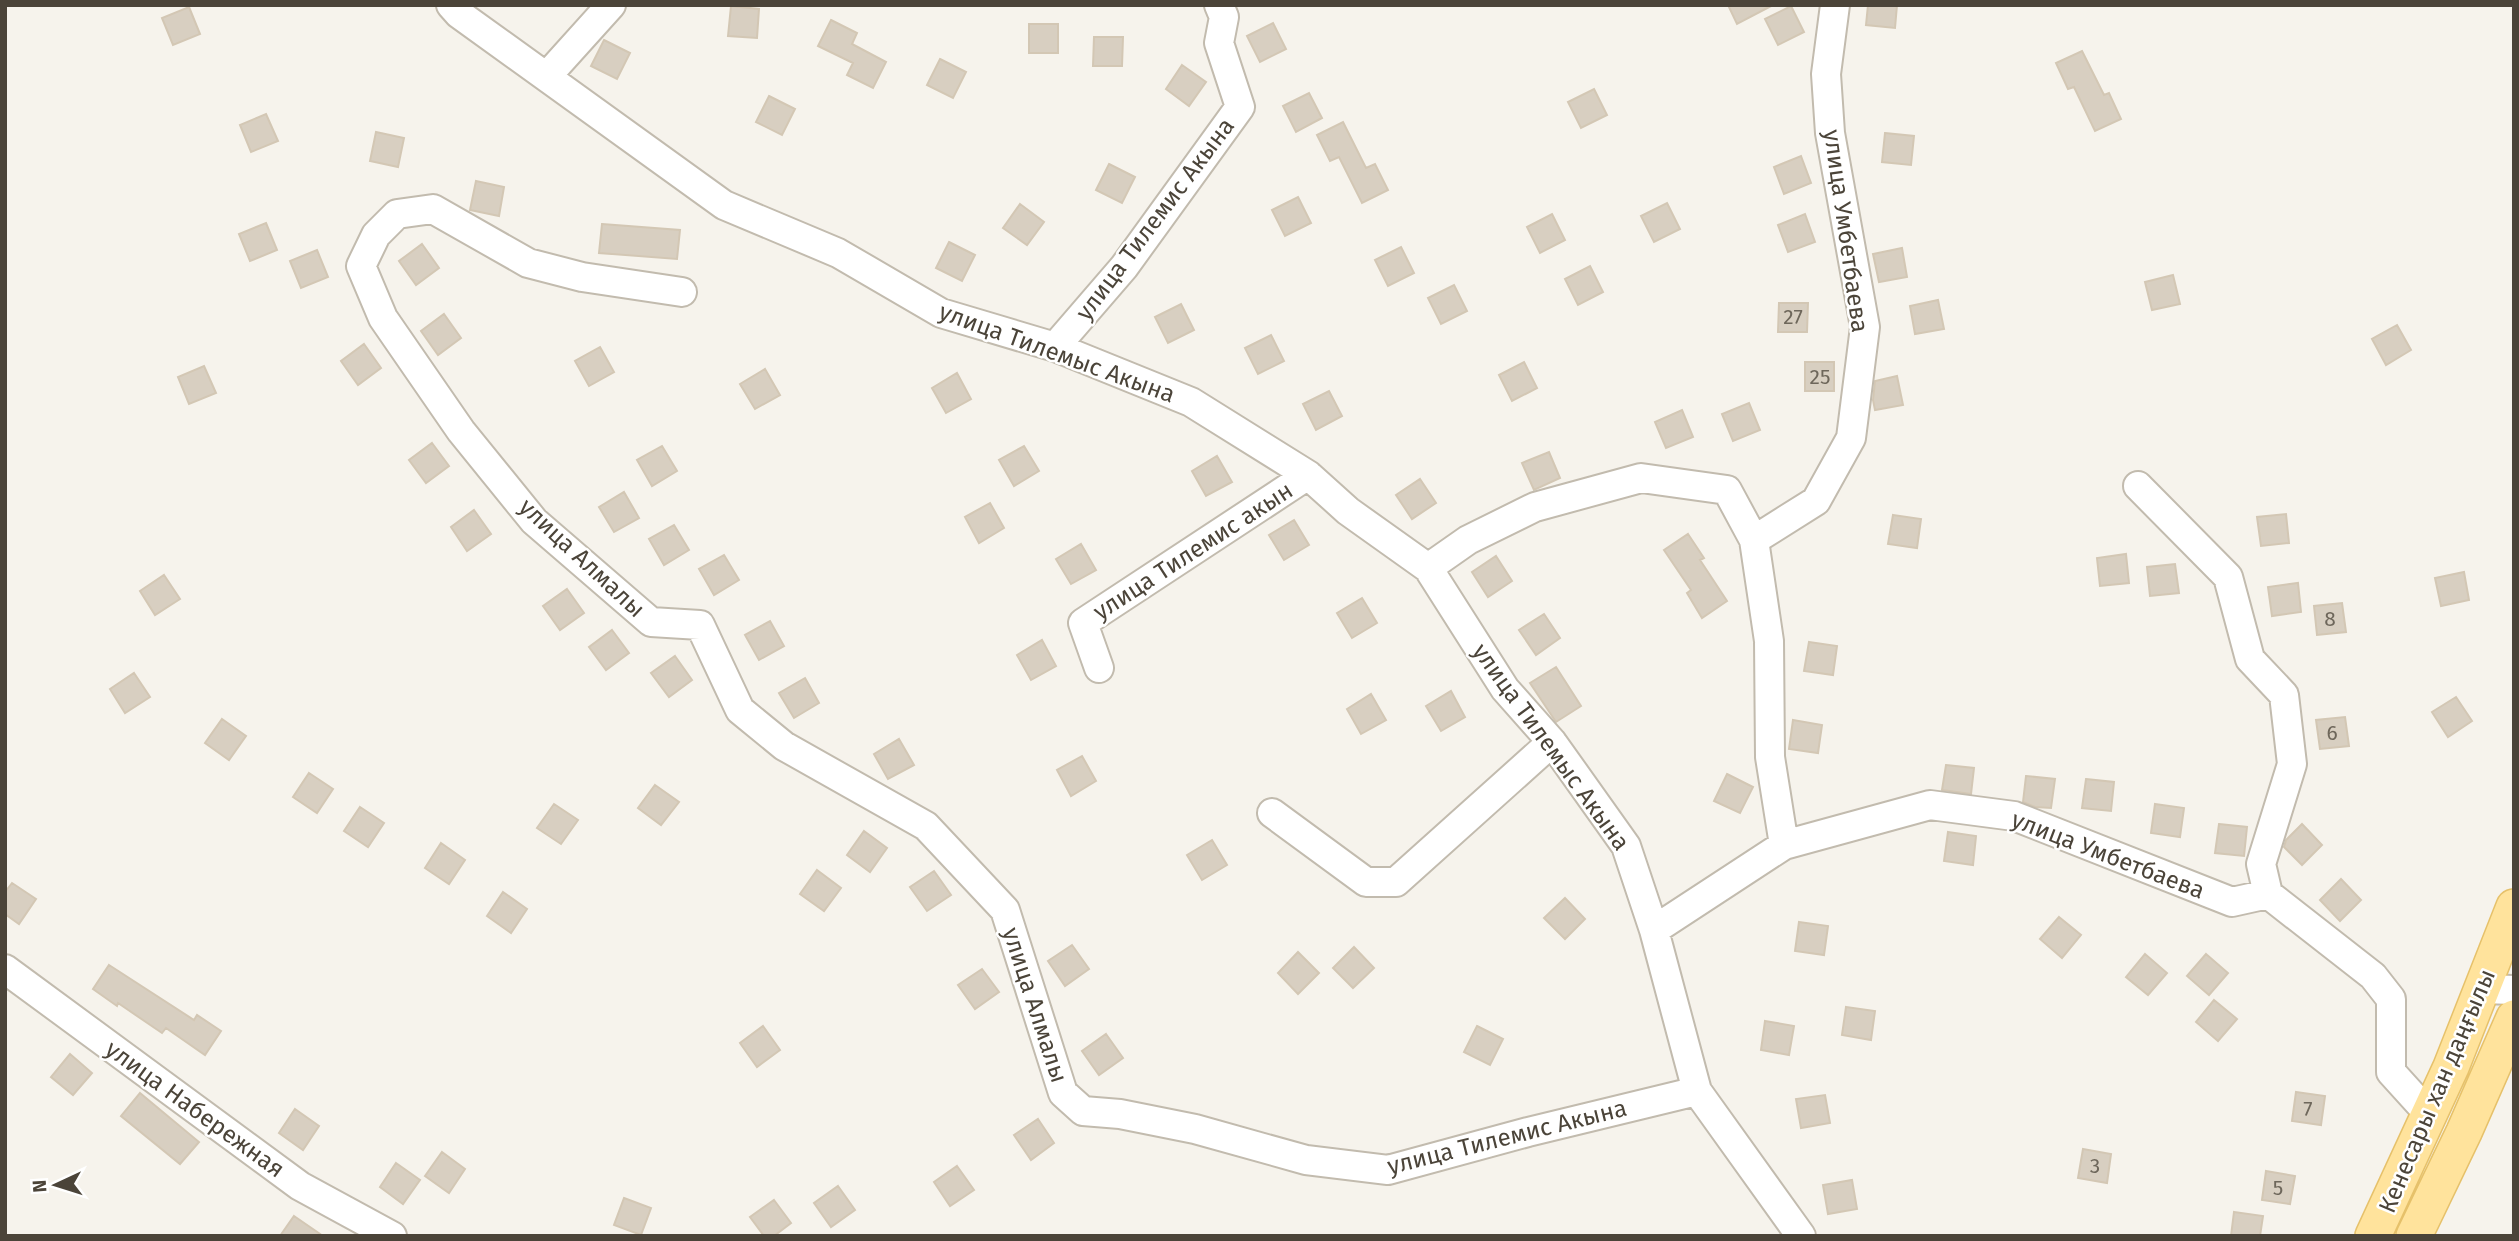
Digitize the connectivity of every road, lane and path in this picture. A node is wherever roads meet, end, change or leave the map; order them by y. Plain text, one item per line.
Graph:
1 (451, 5) edge
2 (611, 5) edge
3 (1219, 5) edge
4 (1835, 5) edge
5 (547, 76) junction
6 (682, 292) dead end
7 (1055, 347) junction
8 (1308, 475) junction
9 (2138, 486) dead end
10 (1754, 540) junction
11 (1428, 568) junction
12 (1099, 668) dead end
13 (1552, 743) junction
14 (1272, 813) dead end
15 (1784, 845) junction
16 (2268, 894) junction
17 (2514, 907) edge
18 (1654, 930) junction
19 (5, 969) edge
20 (2498, 990) edge
21 (2514, 1018) edge
22 (1697, 1091) junction
23 (2430, 1115) junction
24 (1195, 1129) joint
25 (392, 1236) edge
26 (1801, 1236) edge
27 (2374, 1236) edge
28 (2414, 1236) edge

1 - 5 street, улица Тилемыс Акына
2 - 5 street
3 - 7 street, улица Тилемис Акына
4 - 10 street, улица Умбетбаева
5 - 7 street, улица Тилемыс Акына
6 - 24 street, улица Алмалы
7 - 8 street, улица Тилемыс Акына
8 - 11 street, улица Тилемыс Акына
8 - 12 street, улица Тилемис акын
9 - 16 street
10 - 11 street
10 - 15 street
11 - 13 street, улица Тилемыс Акына
13 - 14 street
13 - 18 street, улица Тилемыс Акына
15 - 16 street, улица Умбетбаева
15 - 18 street
16 - 23 street
17 - 20 main road, Кенесары хан даңғылы
18 - 22 street, улица Тилемыс Акына
19 - 25 street, улица Набережная
20 - 23 main road, Кенесары хан даңғылы
21 - 28 main road, Кенесары хан даңғылы
22 - 24 street, улица Тилемис Акына
22 - 26 street, улица Тилемыс Акына
23 - 27 main road, Кенесары хан даңғылы

